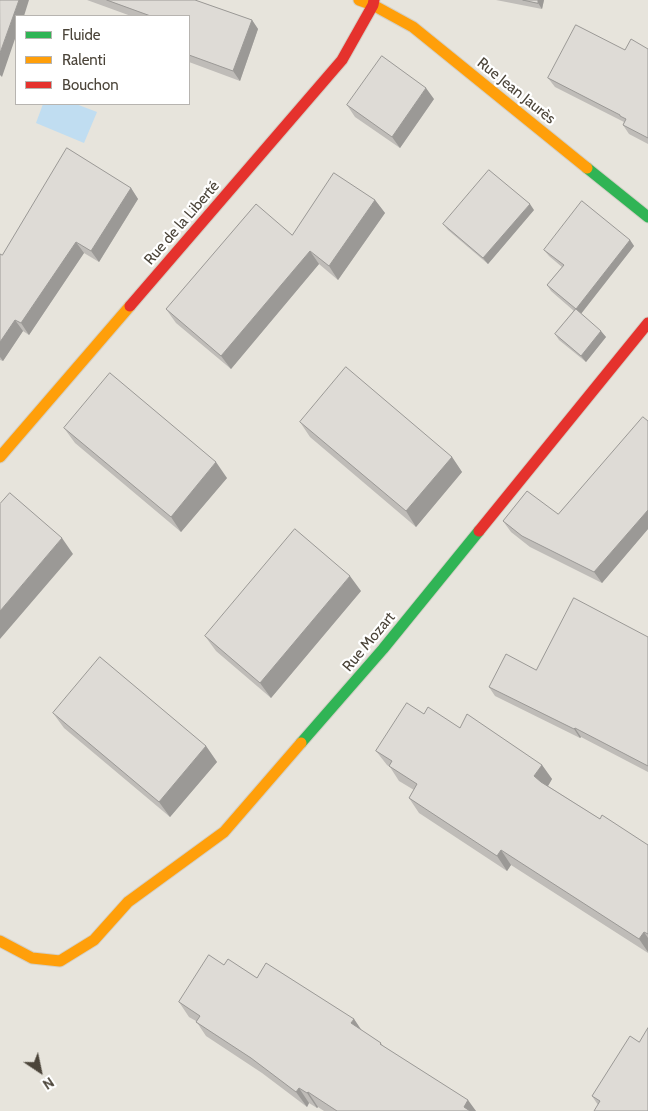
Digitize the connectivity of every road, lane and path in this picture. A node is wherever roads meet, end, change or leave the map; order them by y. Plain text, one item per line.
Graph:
1 (359, 0) edge
2 (373, 2) edge
3 (648, 217) edge
4 (648, 322) edge
5 (0, 457) edge
6 (0, 941) edge

1 - 2 street, Rue Jean Jaurès
2 - 3 street, Rue Jean Jaurès
2 - 5 street, Rue de la Liberté
4 - 6 street, Rue Mozart

